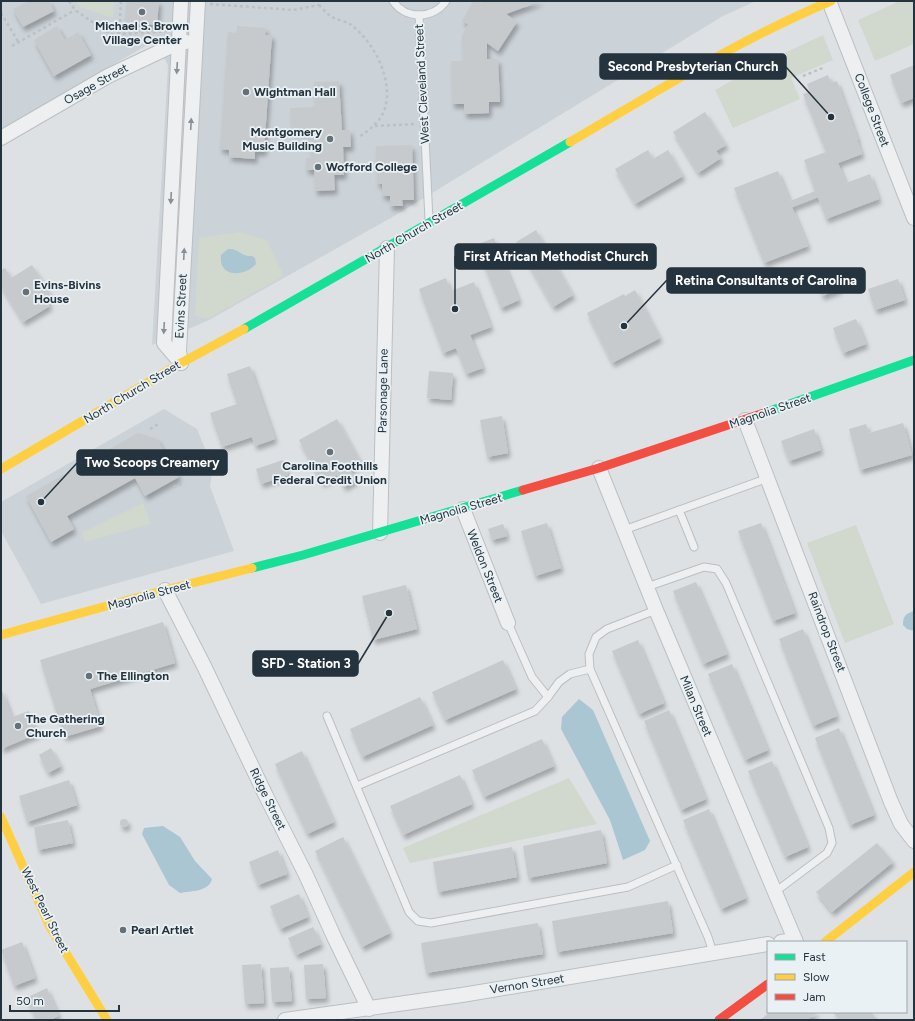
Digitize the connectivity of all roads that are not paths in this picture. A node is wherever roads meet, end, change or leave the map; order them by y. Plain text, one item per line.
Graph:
1 (181, 1) edge
2 (393, 1) edge
3 (446, 1) edge
4 (830, 1) edge
5 (202, 2) edge
6 (419, 15) junction
7 (178, 36) junction
8 (196, 41) junction
9 (1, 138) edge
10 (914, 218) edge
11 (429, 224) junction
12 (386, 248) junction
13 (914, 360) edge
14 (180, 363) junction
15 (745, 420) junction
16 (600, 468) junction
17 (1, 470) edge
18 (768, 478) junction
19 (463, 509) junction
20 (680, 510) junction
21 (624, 530) junction
22 (380, 533) junction
23 (694, 547) dead end
24 (647, 587) junction
25 (165, 590) junction
26 (656, 610) junction
27 (508, 623) joint
28 (1, 635) edge
29 (590, 669) junction
30 (548, 697) junction
31 (327, 716) dead end
32 (357, 786) junction
33 (1, 817) edge
34 (914, 841) edge
35 (677, 865) junction
36 (914, 872) edge
37 (775, 892) junction
38 (796, 941) edge
39 (825, 941) edge
40 (767, 944) edge
41 (713, 953) junction
42 (767, 985) edge
43 (369, 1009) junction
44 (107, 1020) edge
45 (285, 1020) edge
46 (719, 1020) edge

1 - 7 street, Evins Street
2 - 6 lane, West Cleveland Street
3 - 6 lane, West Cleveland Street
4 - 10 street, College Street
4 - 11 street, North Church Street
5 - 8 street, Evins Street
6 - 11 lane, West Cleveland Street
7 - 8 street, Osage Street
7 - 9 street, Osage Street
7 -> 14 street, Evins Street
14 -> 8 street, Evins Street
11 - 12 street, North Church Street
12 - 14 street, North Church Street
12 - 22 street, Parsonage Lane
13 - 15 street, Magnolia Street
14 - 17 street, North Church Street
15 - 16 street, Magnolia Street
15 - 18 street, Raindrop Street
16 - 19 street, Magnolia Street
16 - 21 street, Milan Street
18 - 20 lane
18 - 34 street, Raindrop Street
19 - 22 street, Magnolia Street
19 - 27 street, Weldon Street
20 - 21 lane
20 - 23 lane
21 - 24 street, Milan Street
22 - 25 street, Magnolia Street
24 - 26 street, Milan Street
24 - 37 lane
25 - 28 street, Magnolia Street
25 - 43 street, Ridge Street
26 - 29 lane
26 - 37 street, Milan Street
27 - 30 lane
29 - 30 lane
29 - 35 lane
30 - 32 lane
31 - 32 lane
32 - 35 lane
33 - 44 street, West Pearl Street
35 - 41 lane
36 - 39 street
37 - 38 street, Milan Street
40 - 41 street, Vernon Street
41 - 43 street, Vernon Street
42 - 46 street
43 - 45 street, Vernon Street

